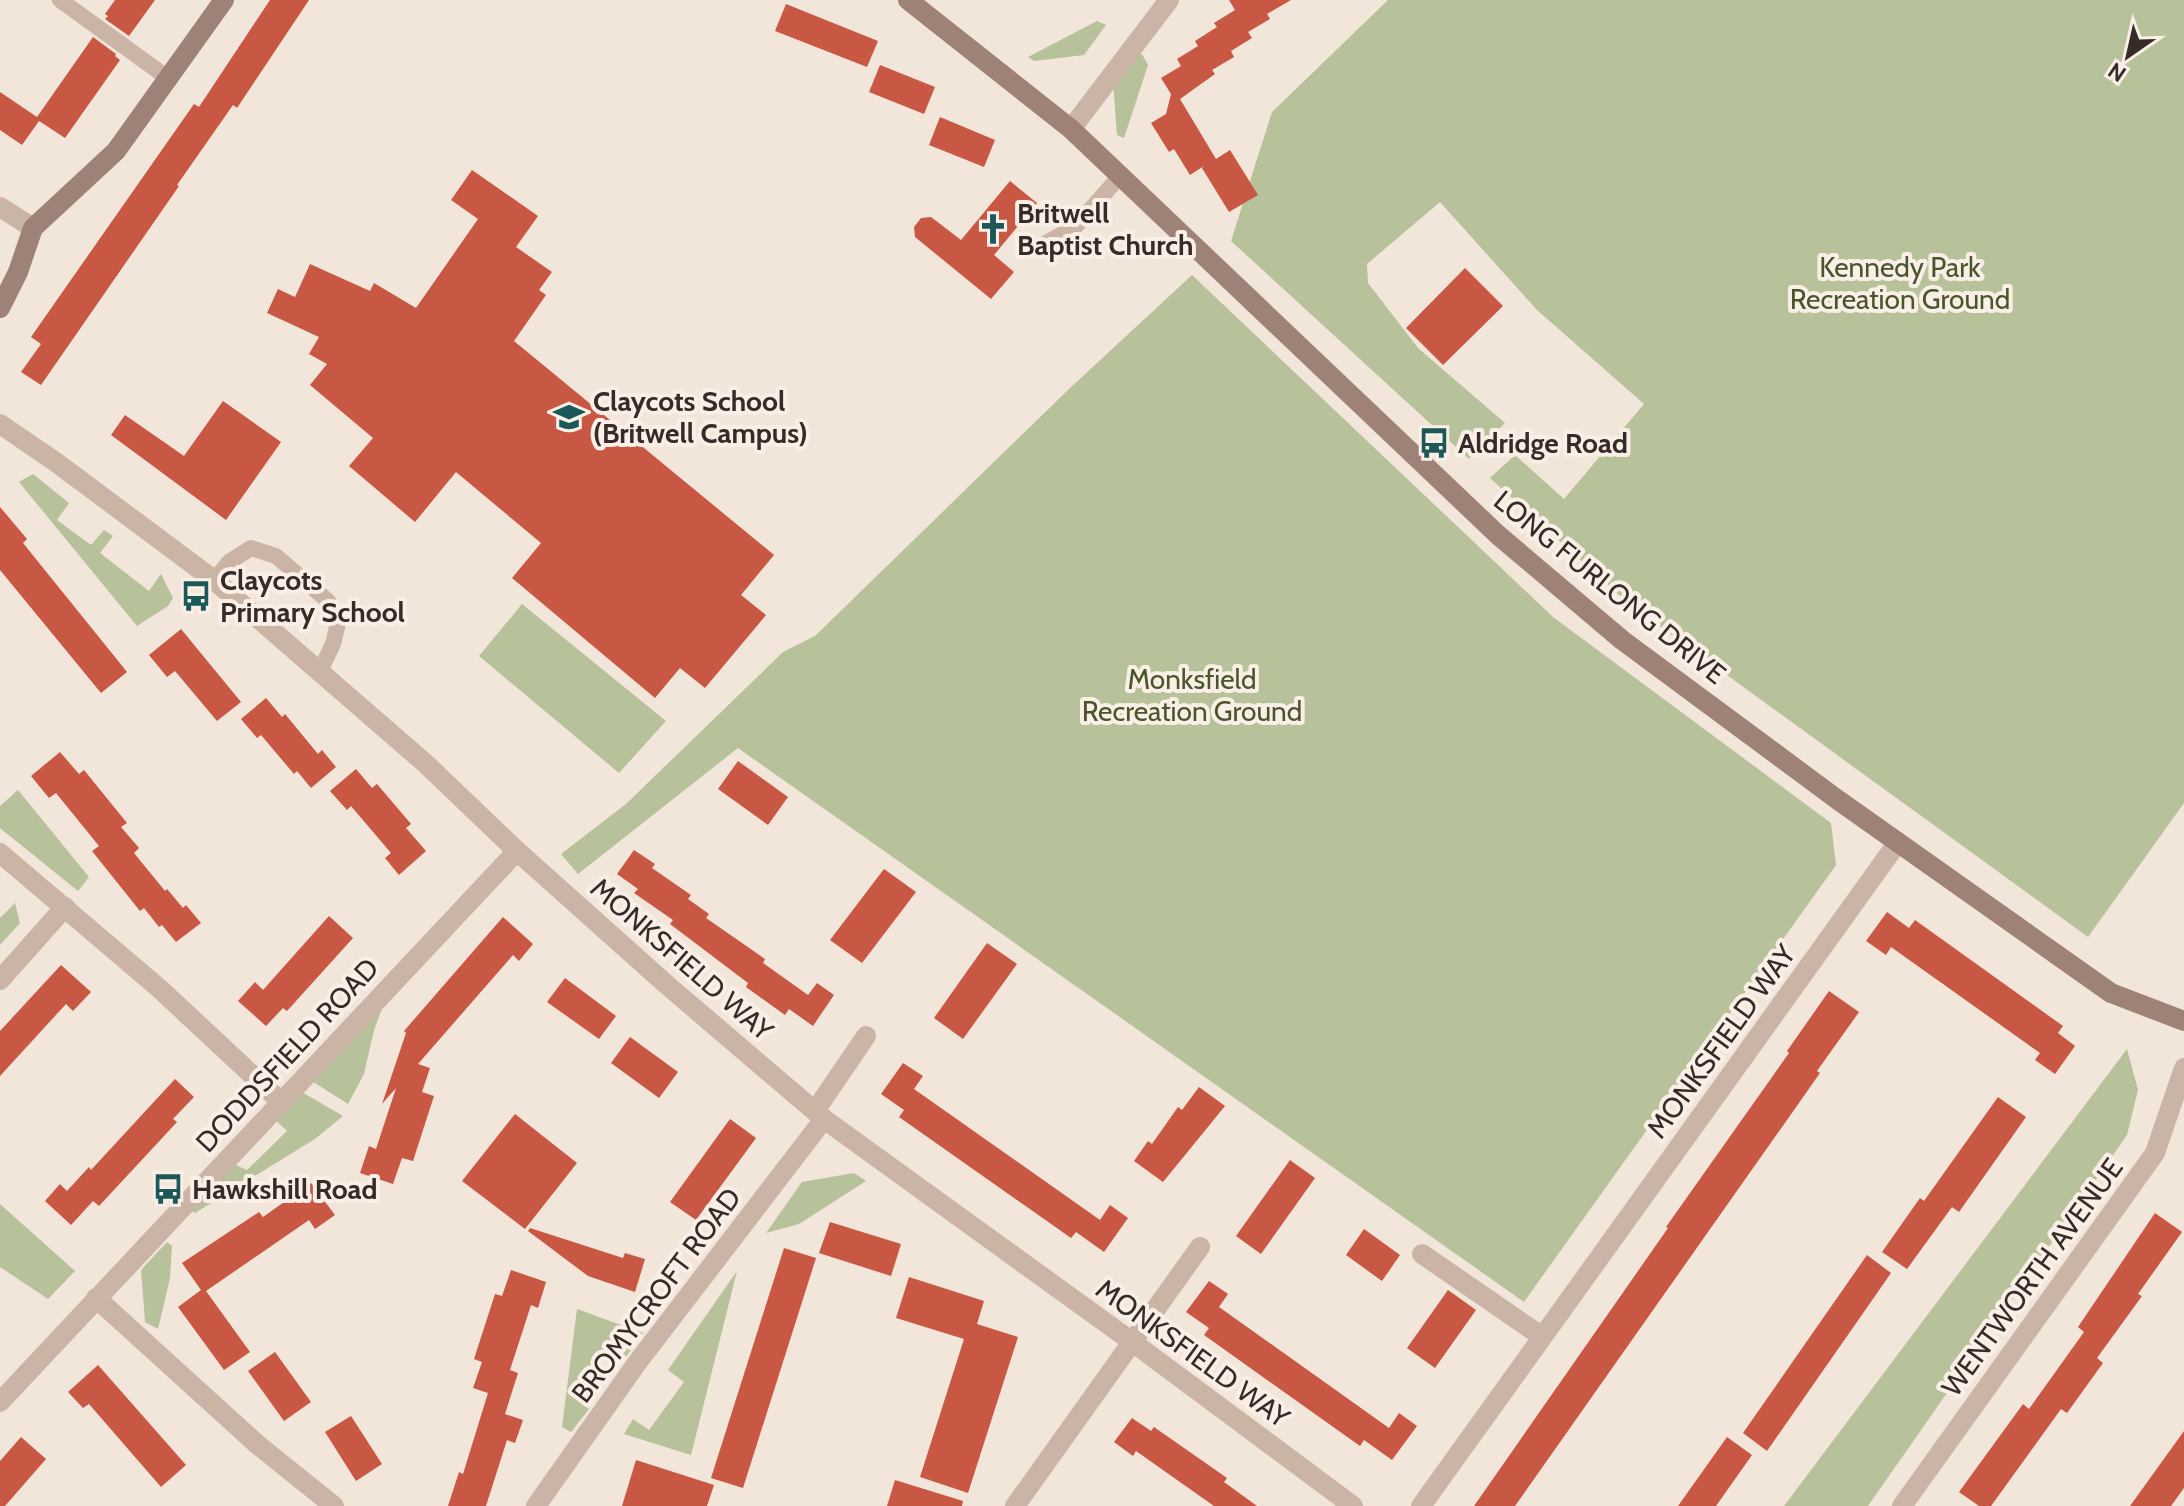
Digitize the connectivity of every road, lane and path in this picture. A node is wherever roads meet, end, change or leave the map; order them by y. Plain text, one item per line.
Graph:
1 (60, 0) edge
2 (224, 0) edge
3 (908, 0) edge
4 (1169, 0) edge
5 (168, 78) junction
6 (1071, 129) junction
7 (1120, 176) junction
8 (0, 207) edge
9 (33, 228) junction
10 (1043, 245) dead end
11 (0, 308) edge
12 (0, 424) edge
13 (214, 580) junction
14 (320, 671) junction
15 (1898, 842) junction
16 (517, 851) junction
17 (0, 853) edge
18 (65, 907) junction
19 (0, 980) edge
20 (2184, 1021) edge
21 (866, 1036) dead end
22 (2184, 1068) edge
23 (281, 1102) junction
24 (820, 1115) junction
25 (1200, 1247) dead end
26 (1422, 1254) dead end
27 (96, 1298) junction
28 (1541, 1336) junction
29 (1131, 1341) junction
30 (0, 1402) edge
31 (334, 1506) edge
32 (536, 1506) edge
33 (1015, 1506) edge
34 (1353, 1506) edge
35 (1421, 1506) edge
36 (1902, 1506) edge

1 - 5 lane
2 - 5 street
3 - 6 street, LONG FURLONG DRIVE
4 - 6 street
5 - 9 street
6 - 7 street, LONG FURLONG DRIVE
7 - 10 lane
7 - 15 street, LONG FURLONG DRIVE
8 - 9 street
9 - 11 street
12 - 13 street, MONKSFIELD WAY
13 - 14 street, MONKSFIELD WAY
13 - 14 lane
14 - 16 street, MONKSFIELD WAY
15 - 20 street, LONG FURLONG DRIVE
15 - 28 street, MONKSFIELD WAY
16 - 23 street, DODDSFIELD ROAD
16 - 24 street, MONKSFIELD WAY
17 - 18 street
18 - 19 street
18 - 23 street
21 - 24 street, BROMYCROFT ROAD
22 - 36 street, WENTWORTH AVENUE
23 - 27 street, DODDSFIELD ROAD
24 - 29 street, MONKSFIELD WAY
24 - 32 street, BROMYCROFT ROAD
25 - 29 street
26 - 28 street
27 - 30 street, DODDSFIELD ROAD
27 - 31 street
28 - 35 street, MONKSFIELD WAY
29 - 33 street
29 - 34 street, MONKSFIELD WAY

